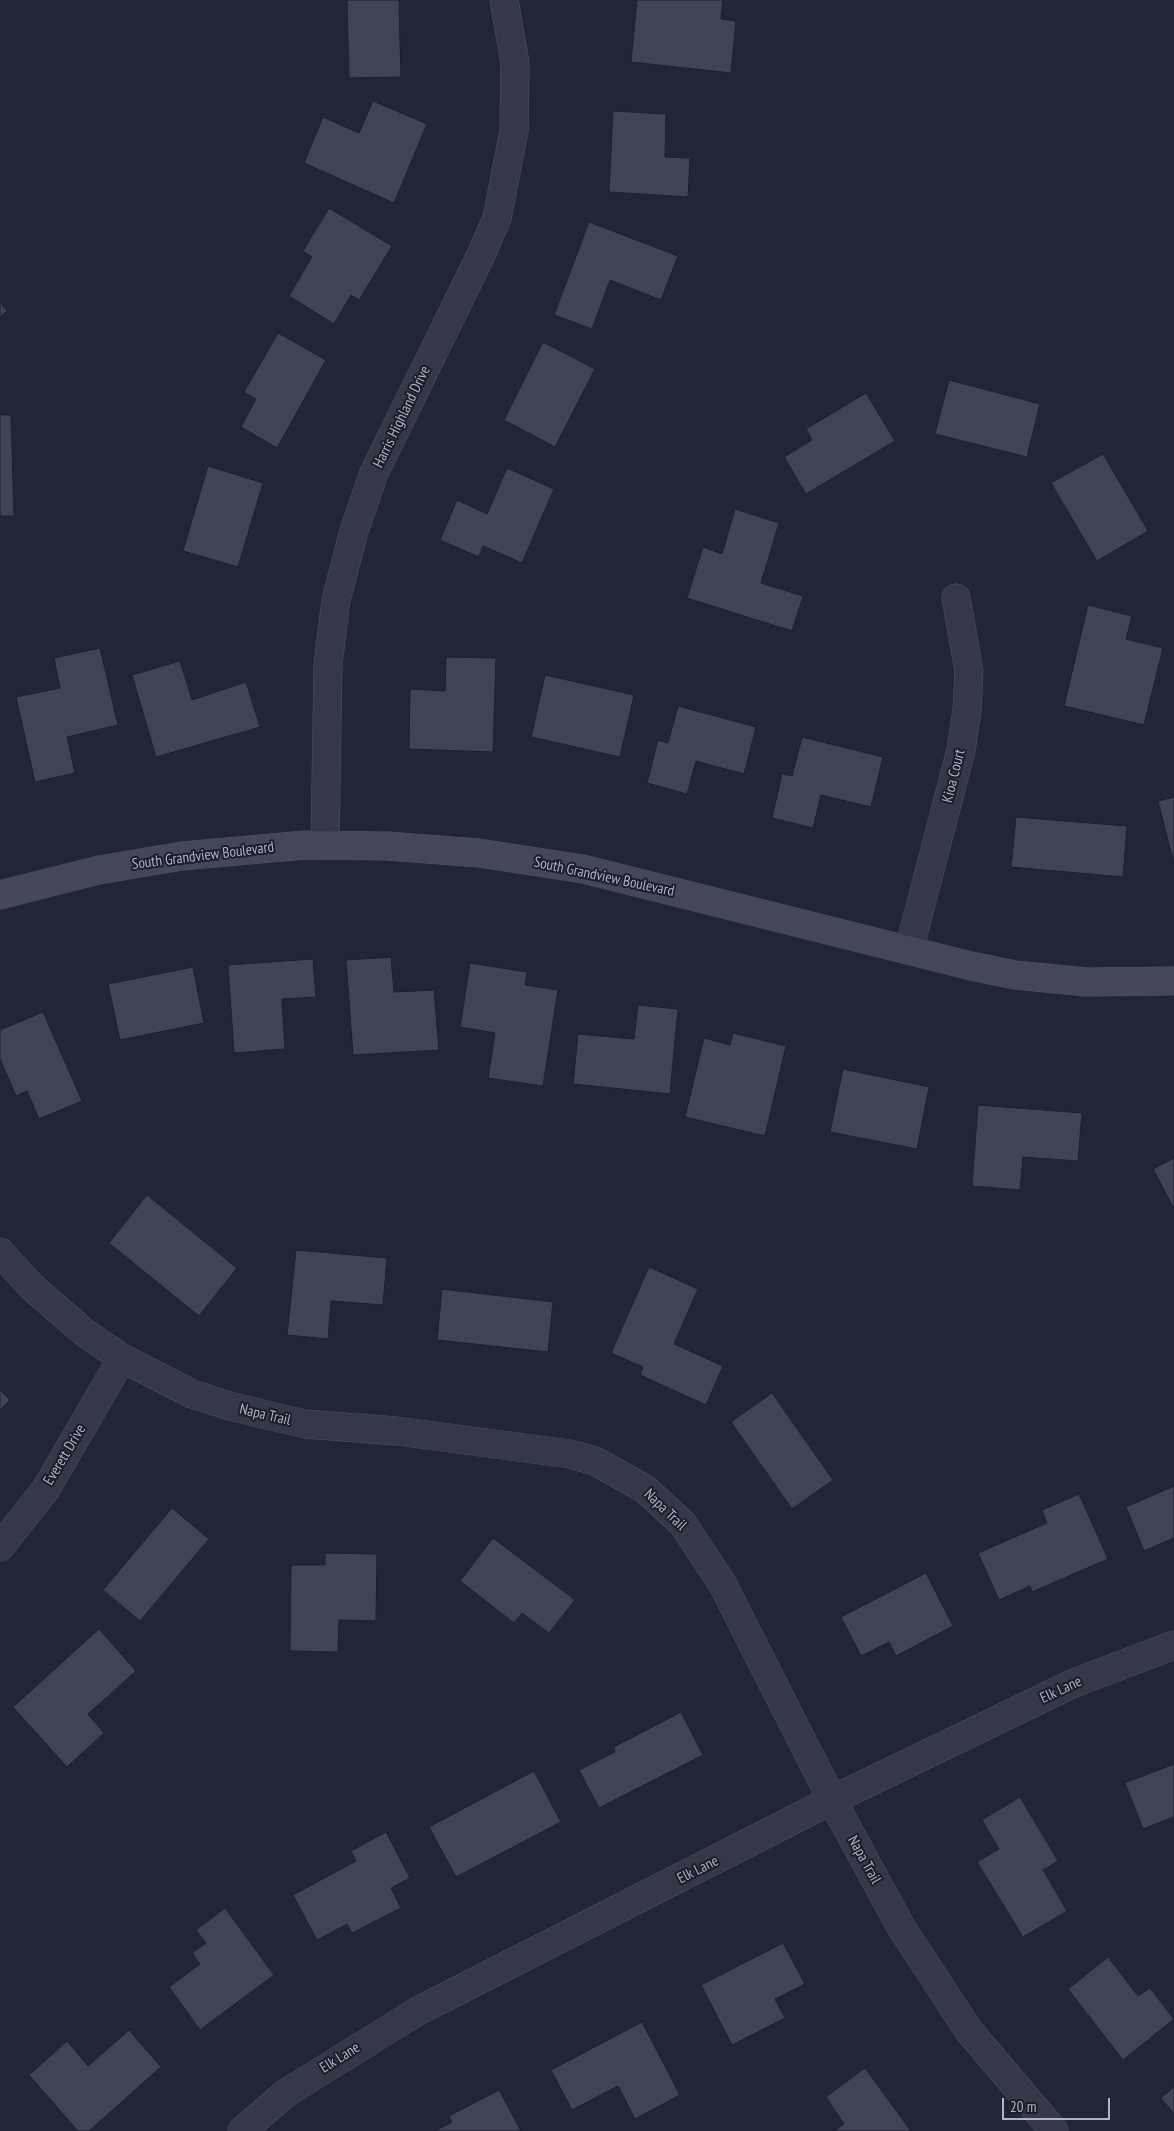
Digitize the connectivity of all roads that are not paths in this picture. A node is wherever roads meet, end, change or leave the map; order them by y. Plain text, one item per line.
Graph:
1 (504, 0) edge
2 (956, 598) dead end
3 (325, 845) junction
4 (0, 895) edge
5 (909, 950) junction
6 (1174, 981) edge
7 (0, 1252) edge
8 (122, 1358) junction
9 (0, 1547) edge
10 (1174, 1645) edge
11 (832, 1800) junction
12 (242, 2131) edge
13 (1054, 2131) edge

1 - 3 street, Harris Highland Drive
2 - 5 street, Kioa Court
3 - 4 street, South Grandview Boulevard
3 - 5 street, South Grandview Boulevard
5 - 6 street, South Grandview Boulevard
7 - 8 street, Napa Trail
8 - 9 street, Everett Drive
8 - 11 street, Napa Trail
10 - 11 street, Elk Lane
11 - 12 street, Elk Lane
11 - 13 street, Napa Trail

